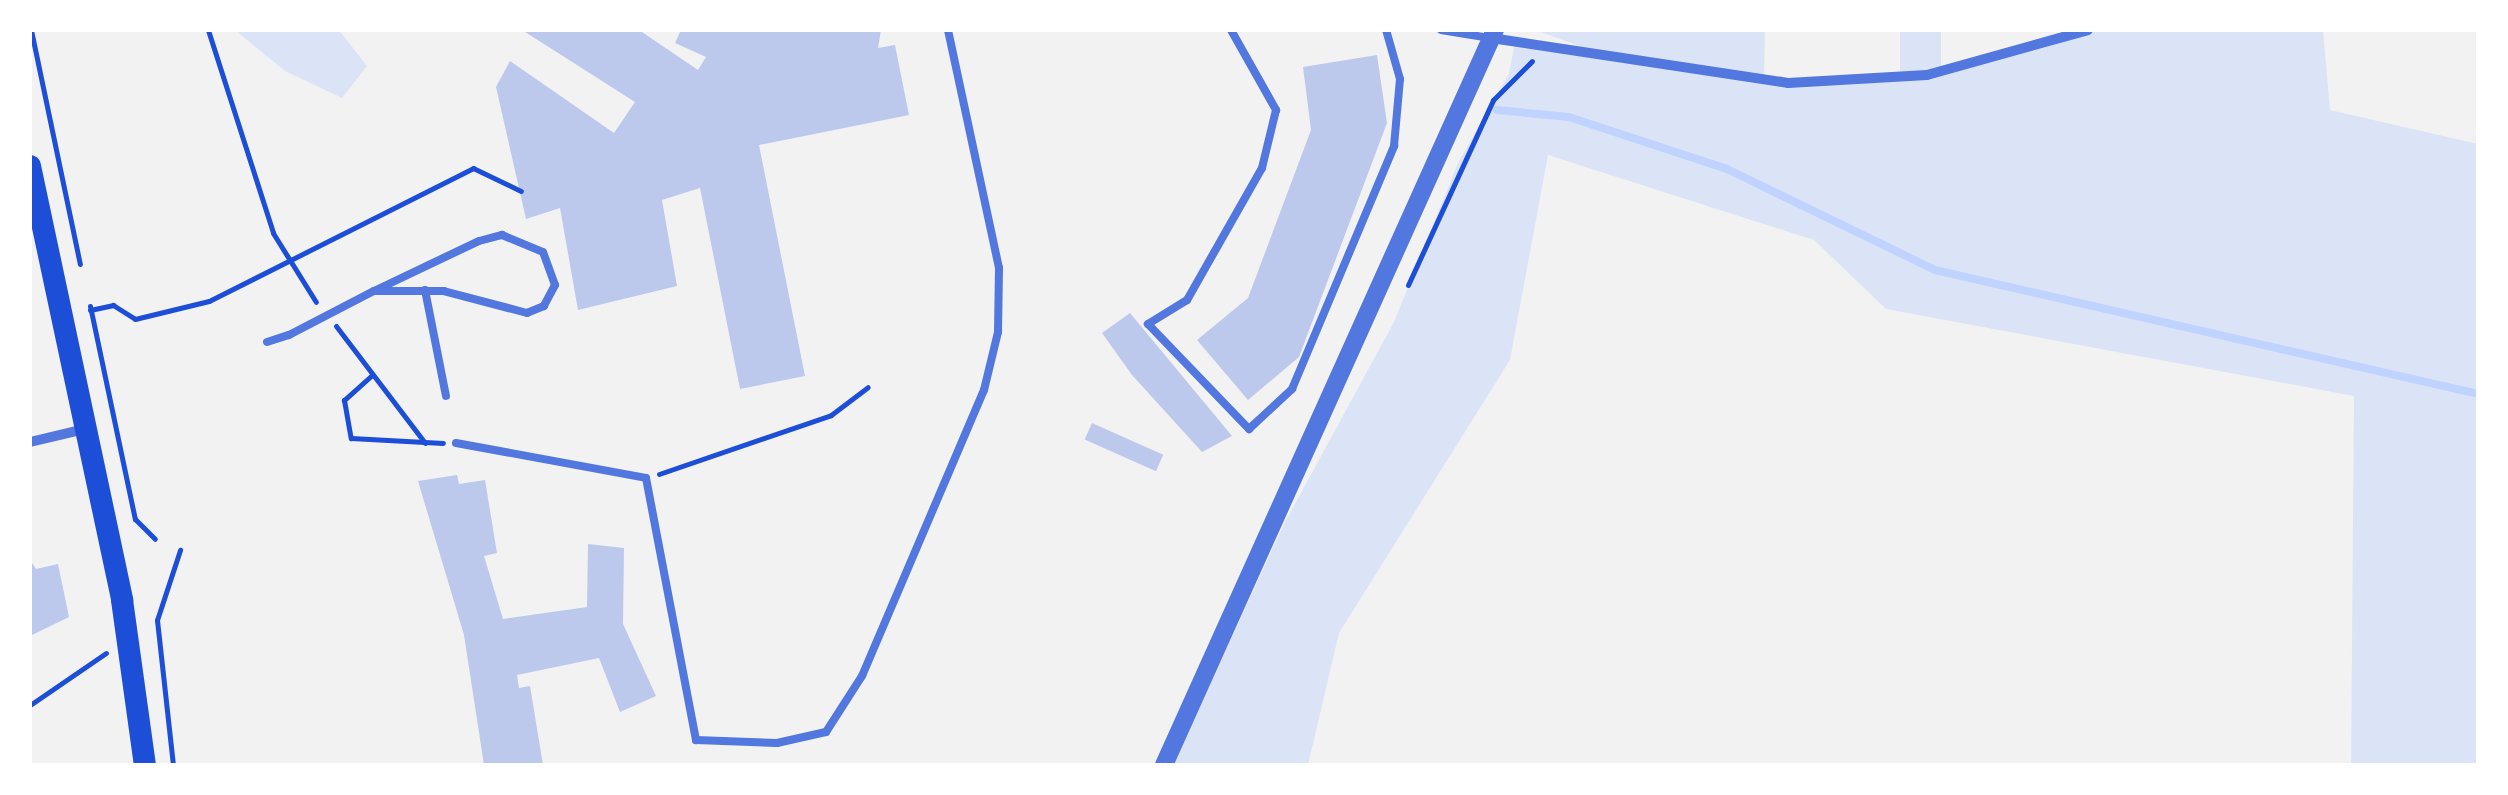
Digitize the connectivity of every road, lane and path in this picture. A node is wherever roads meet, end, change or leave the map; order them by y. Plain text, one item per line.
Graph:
1 (31, 30) edge
2 (208, 30) edge
3 (949, 30) edge
4 (1230, 30) edge
5 (1386, 30) edge
6 (1440, 30) edge
7 (2088, 30) edge
8 (1493, 34) edge
9 (30, 166) edge
10 (522, 191) dead end
11 (80, 264) dead end
12 (287, 267) junction
13 (425, 290) junction
14 (374, 291) junction
15 (328, 316) junction
16 (267, 342) dead end
17 (373, 374) junction
18 (868, 388) dead end
19 (446, 396) dead end
20 (85, 429) junction
21 (30, 442) edge
22 (425, 443) junction
23 (456, 443) joint
24 (646, 478) junction
25 (156, 538) dead end
26 (180, 550) dead end
27 (108, 652) dead end
28 (30, 705) edge
29 (144, 765) edge
30 (173, 765) edge
31 (1164, 765) edge

1 - 11 path
2 - 12 path
3 - 24 lane
4 - 5 lane
6 - 8 lane
7 - 8 street
8 - 31 street
9 - 20 main road
10 - 12 path
12 - 15 path
12 - 25 path
13 - 14 lane
13 - 14 lane
13 - 19 lane
14 - 15 lane
15 - 16 lane
15 - 17 path
17 - 22 path
17 - 22 path
18 - 24 path
20 - 21 street
20 - 29 main road
22 - 23 path
23 - 24 lane
26 - 30 path
27 - 28 path

